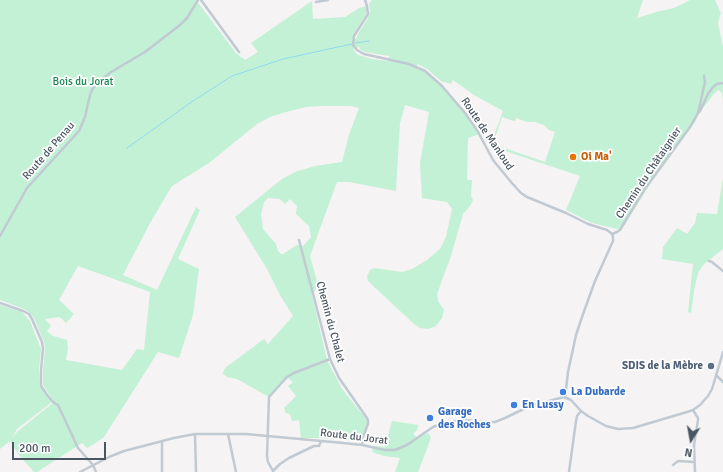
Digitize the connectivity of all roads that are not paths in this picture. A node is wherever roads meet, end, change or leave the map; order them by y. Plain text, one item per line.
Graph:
1 (198, 0) edge
2 (201, 0) edge
3 (328, 0) edge
4 (365, 0) edge
5 (316, 2) dead end
6 (238, 52) dead end
7 (704, 76) dead end
8 (723, 83) edge
9 (698, 113) junction
10 (612, 234) junction
11 (0, 236) edge
12 (299, 240) dead end
13 (708, 261) dead end
14 (723, 271) edge
15 (0, 302) edge
16 (723, 352) edge
17 (330, 359) junction
18 (716, 375) junction
19 (723, 382) edge
20 (565, 398) junction
21 (693, 410) junction
22 (581, 411) junction
23 (195, 434) junction
24 (228, 434) junction
25 (268, 436) junction
26 (162, 441) junction
27 (321, 441) junction
28 (362, 445) junction
29 (694, 462) junction
30 (94, 465) junction
31 (673, 465) dead end
32 (80, 472) edge
33 (96, 472) edge
34 (162, 472) edge
35 (196, 472) edge
36 (236, 472) edge
37 (272, 472) edge
38 (569, 472) edge
39 (695, 472) edge

1 - 11 street, Route de Penau
2 - 6 street
3 - 5 street
4 - 10 street, Route de Manloud
7 - 9 street, Chemin du Châtaignier
8 - 9 street, Chemin du Châtaignier
9 - 10 street, Chemin du Châtaignier
10 - 20 street
12 - 17 street, Chemin du Chalet
13 - 14 street
15 - 30 street
16 - 18 street
17 - 25 street
17 - 28 street, Chemin du Chalet
18 - 19 street
18 - 21 street
20 - 22 street
20 - 28 street, Route du Jorat
21 - 22 street
21 - 29 street
22 - 38 street
23 - 24 street, Route du Jorat
23 - 26 street, Route du Jorat
23 - 35 street
24 - 25 street, Route du Jorat
24 - 36 street
25 - 27 street, Route du Jorat
25 - 37 street
26 - 30 street, Route du Jorat
26 - 34 street
27 - 28 street, Route du Jorat
27 - 37 street
29 - 31 street
29 - 39 street
30 - 32 street, Route du Jorat
30 - 33 street

